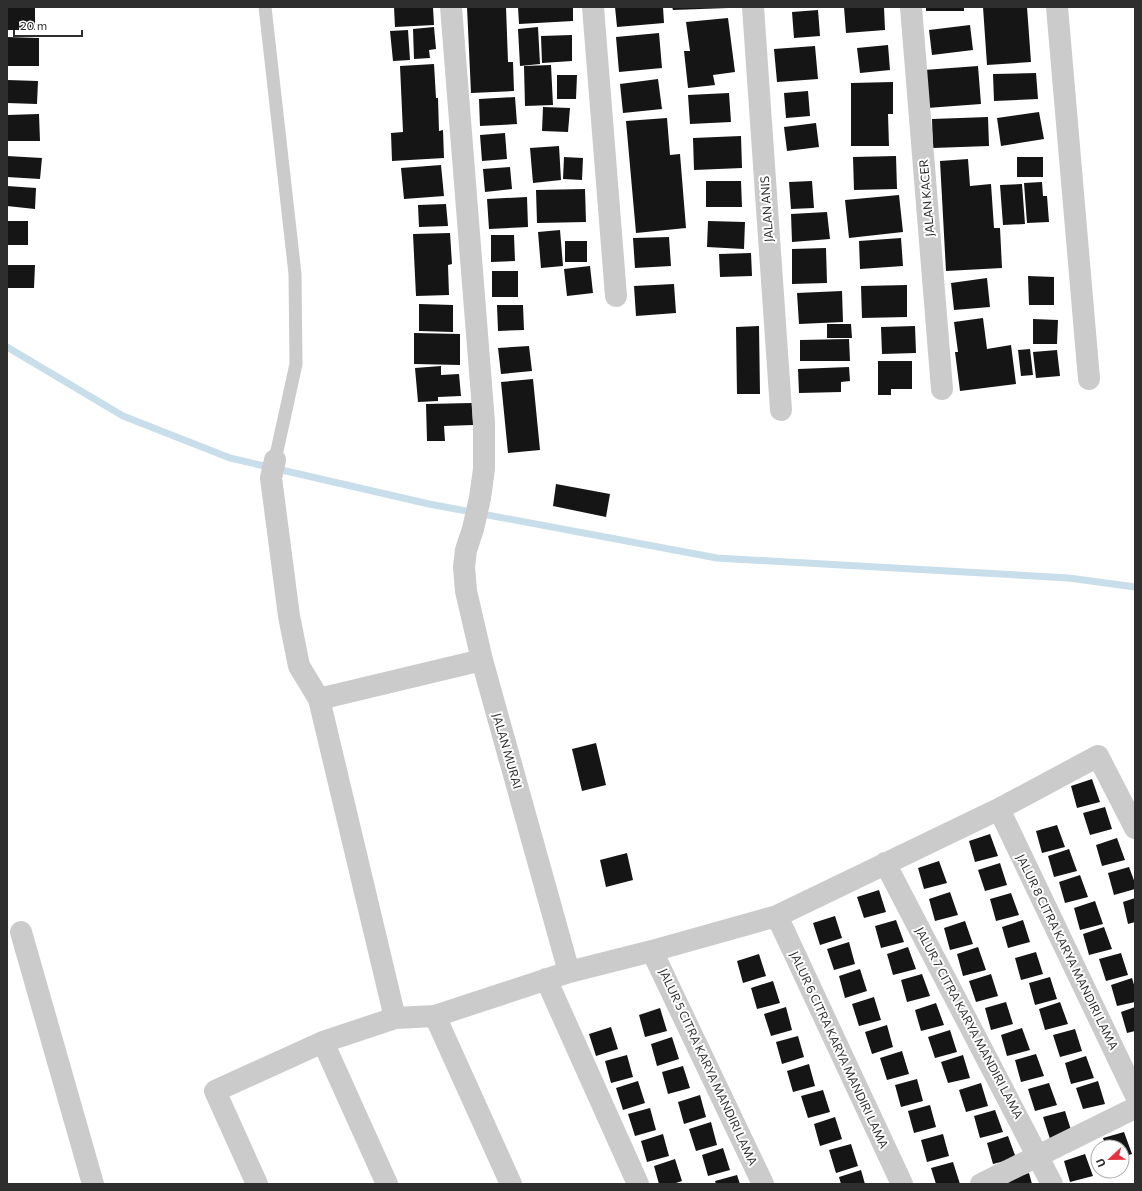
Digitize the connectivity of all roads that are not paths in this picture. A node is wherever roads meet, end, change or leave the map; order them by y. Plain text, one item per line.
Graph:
1 (265, 7) edge
2 (451, 7) edge
3 (593, 7) edge
4 (753, 7) edge
5 (911, 7) edge
6 (1057, 7) edge
7 (616, 296) dead end
8 (1089, 379) dead end
9 (942, 389) dead end
10 (781, 410) dead end
11 (273, 469) joint
12 (482, 660) junction
13 (319, 699) junction
14 (999, 809) junction
15 (1135, 828) edge
16 (885, 863) junction
17 (777, 916) junction
18 (21, 932) dead end
19 (652, 951) junction
20 (569, 972) junction
21 (546, 979) junction
22 (435, 1016) junction
23 (395, 1018) junction
24 (323, 1042) junction
25 (1135, 1094) edge
26 (1135, 1108) edge
27 (1038, 1155) junction
28 (93, 1184) edge
29 (257, 1184) edge
30 (387, 1184) edge
31 (511, 1184) edge
32 (638, 1184) edge
33 (763, 1184) edge
34 (902, 1184) edge
35 (981, 1184) edge
36 (1052, 1184) edge

1 - 11 lane
2 - 12 street, JALAN MURAI
3 - 7 street
4 - 10 street, JALAN ANIS
5 - 9 street, JALAN KACER
6 - 8 street
11 - 13 street
12 - 13 street
12 - 20 street, JALAN MURAI
13 - 23 street
14 - 15 street
14 - 16 street
14 - 25 street, JALUR 8 CITRA KARYA MANDIRI LAMA
16 - 17 street
16 - 27 street, JALUR 7 CITRA KARYA MANDIRI LAMA
17 - 19 street
17 - 34 street, JALUR 6 CITRA KARYA MANDIRI LAMA
18 - 28 street
19 - 20 street
19 - 33 street, JALUR 5 CITRA KARYA MANDIRI LAMA
20 - 21 street
21 - 22 street
21 - 32 street
22 - 23 street
22 - 31 street
23 - 24 street
24 - 29 street
24 - 30 street
26 - 27 street
27 - 35 street
27 - 36 street, JALUR 7 CITRA KARYA MANDIRI LAMA

